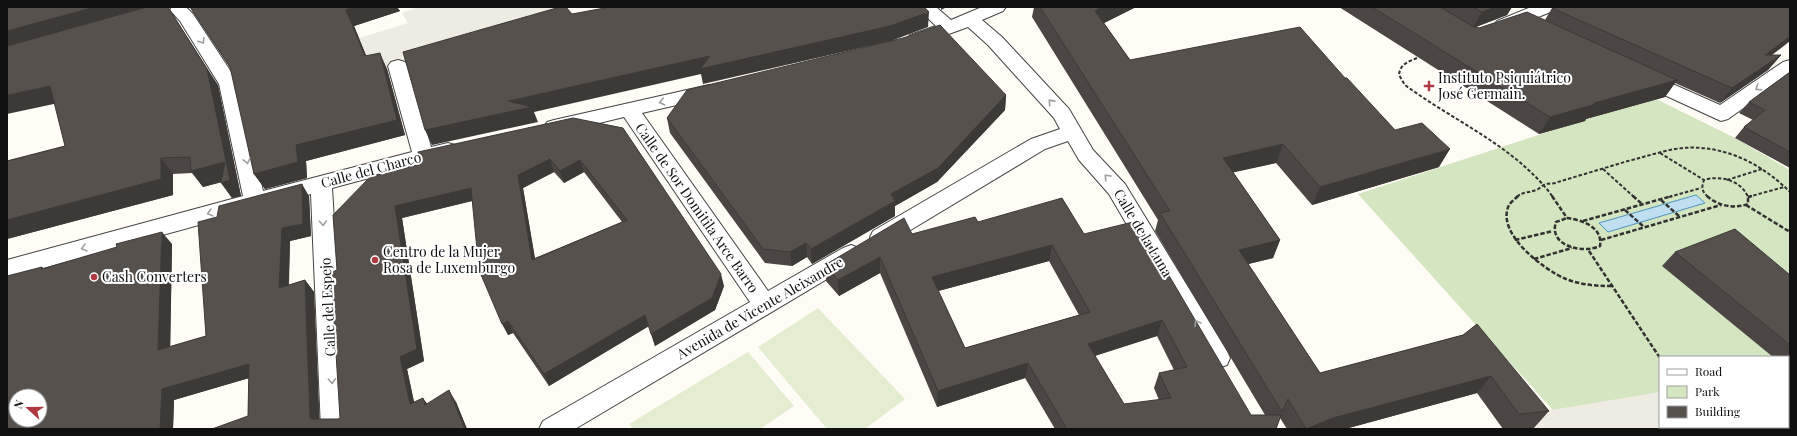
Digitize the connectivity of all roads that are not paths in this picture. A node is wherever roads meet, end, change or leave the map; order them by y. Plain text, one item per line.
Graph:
1 (925, 7) edge
2 (997, 7) edge
3 (1547, 7) edge
4 (177, 10) edge
5 (970, 19) junction
6 (1519, 20) junction
7 (949, 28) junction
8 (1539, 30) edge
9 (1485, 32) edge
10 (896, 47) edge
11 (398, 66) dead end
12 (1790, 66) edge
13 (1630, 72) edge
14 (730, 86) edge
15 (629, 110) junction
16 (537, 130) edge
17 (1074, 133) junction
18 (468, 146) edge
19 (423, 156) junction
20 (321, 184) junction
21 (255, 201) junction
22 (7, 269) edge
23 (765, 305) junction
24 (1230, 380) edge
25 (334, 429) edge
26 (552, 429) edge

1 - 7 street
2 - 5 street
3 - 6 street
4 -> 21 street
5 - 7 street
17 -> 5 street, Calle de la Luna
6 - 8 street
6 - 9 street
7 - 10 street
11 - 19 street
12 -> 13 street
14 -> 15 street
15 - 16 street
15 - 23 street, Calle de Sor Domitila Arce Barro
17 - 23 street, Avenida de Vicente Aleixandre
24 -> 17 street, Calle de la Luna
18 - 19 street, Calle del Charco
19 - 20 street, Calle del Charco
20 - 21 street, Calle del Charco
20 -> 25 street, Calle del Espejo
21 -> 22 street, Calle del Charco
23 - 26 street, Avenida de Vicente Aleixandre

